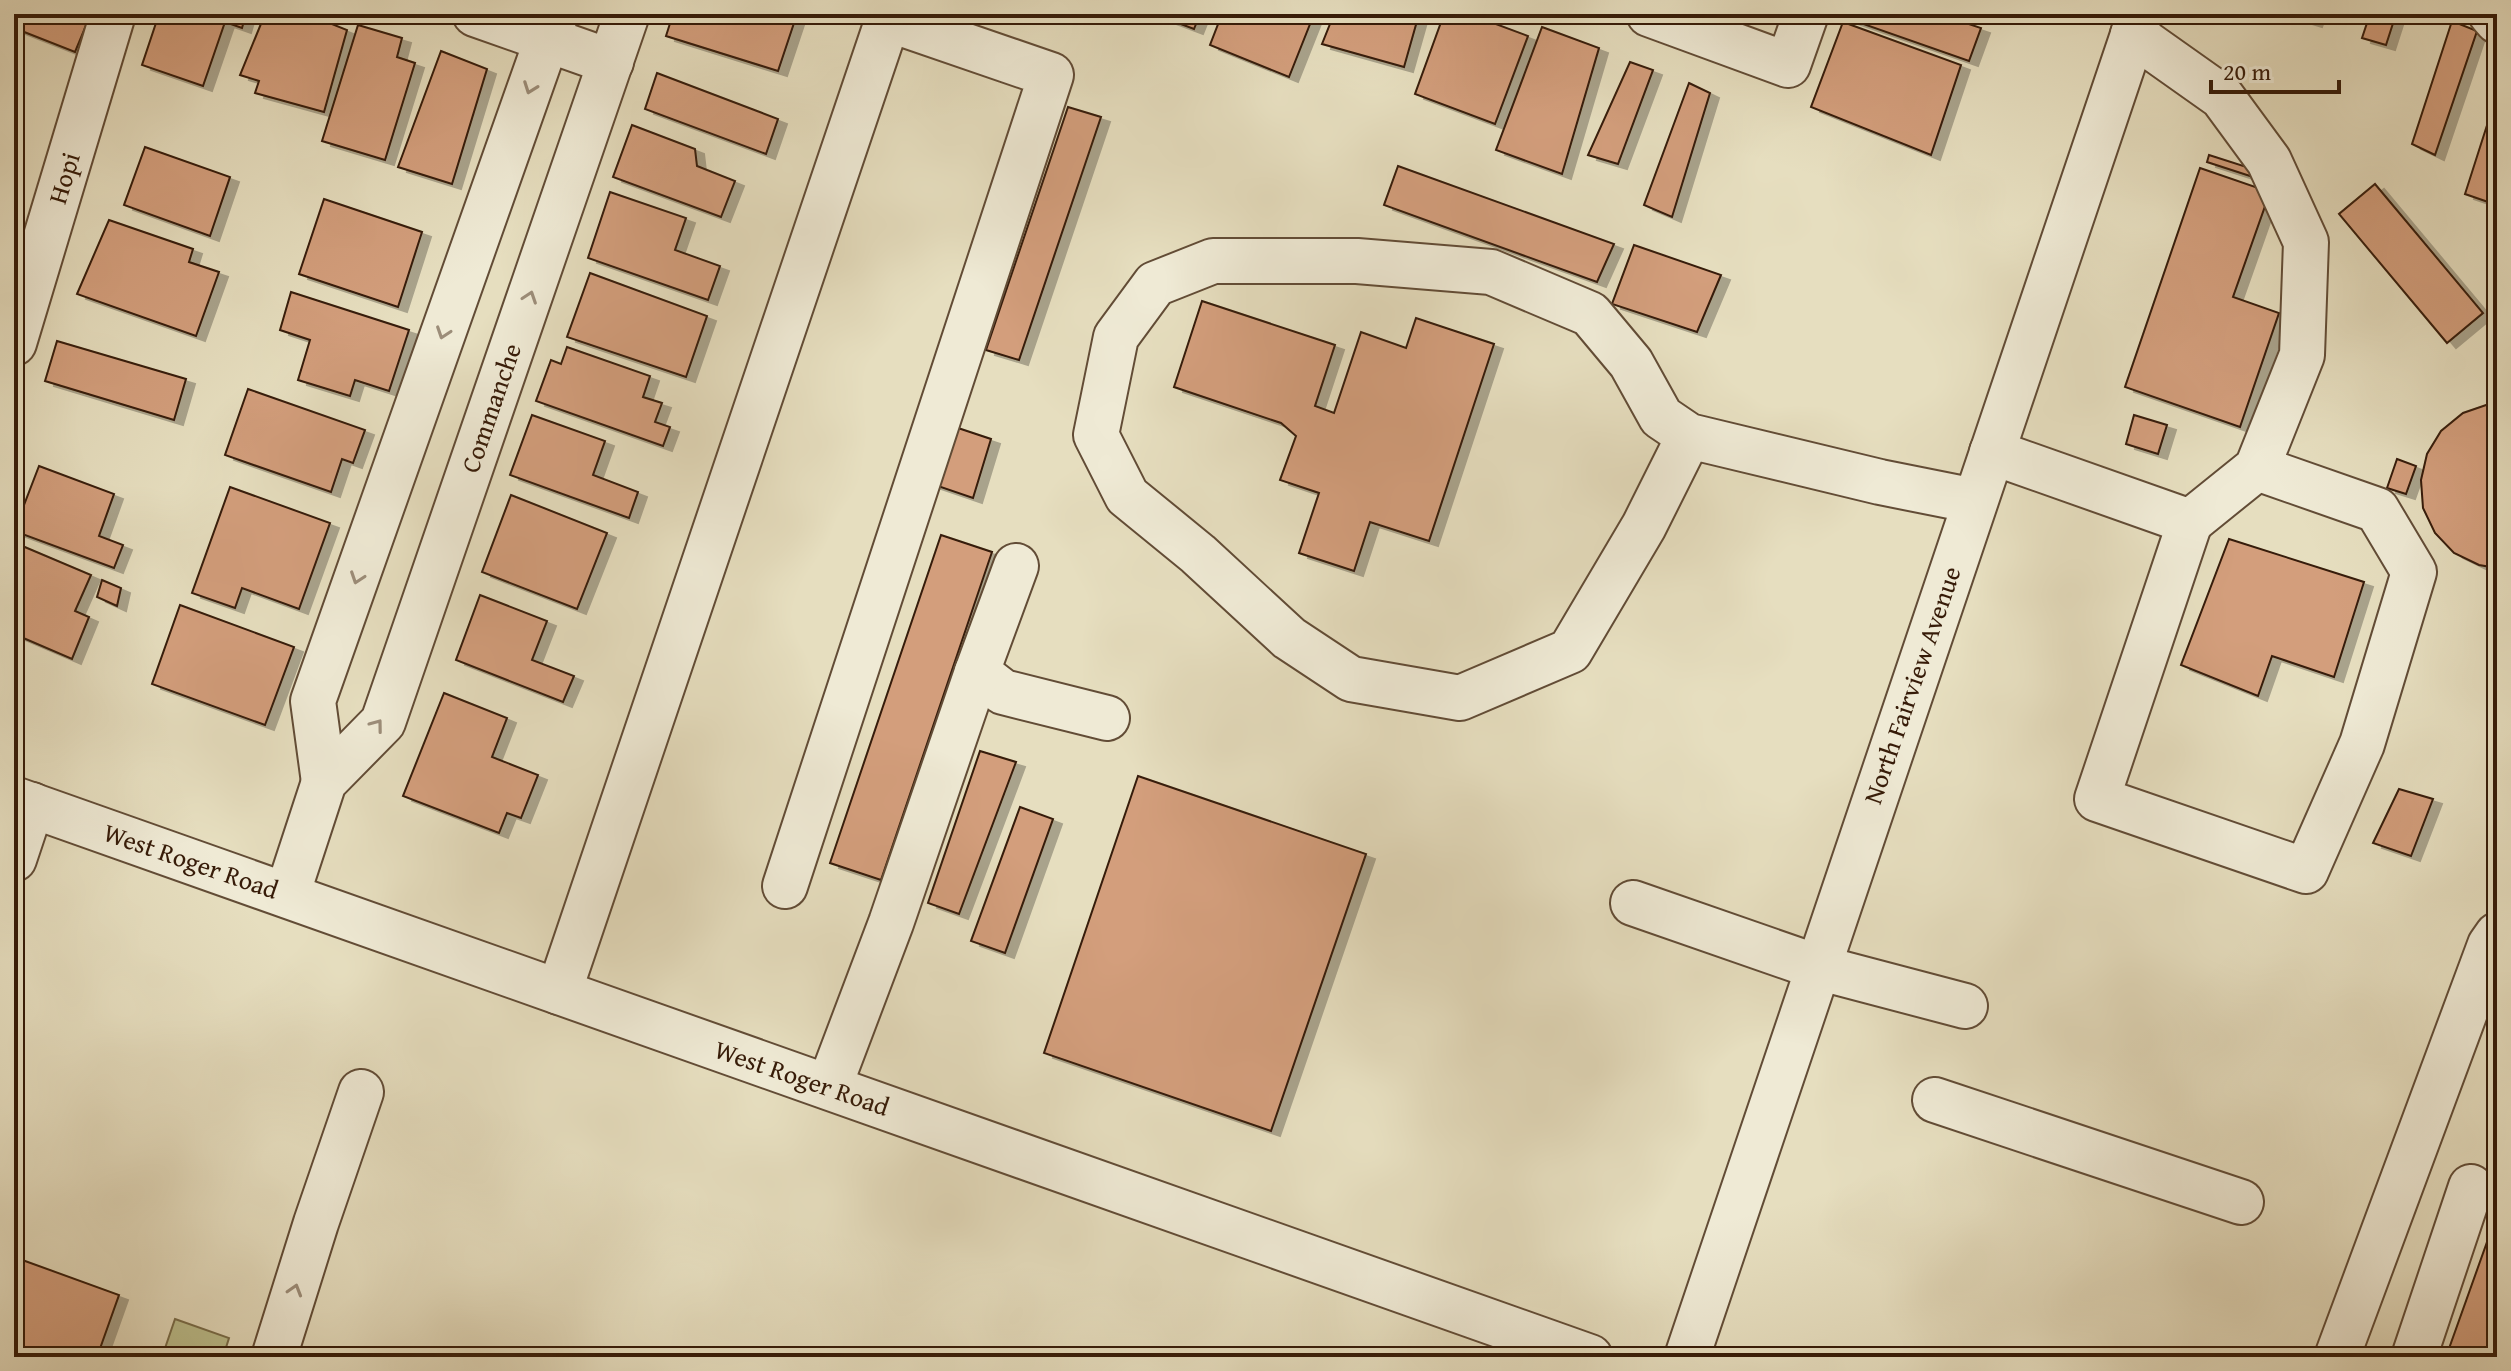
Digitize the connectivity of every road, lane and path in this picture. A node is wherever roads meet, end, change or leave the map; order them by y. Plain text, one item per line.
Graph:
1 (113, 14) edge
2 (475, 14) edge
3 (627, 14) edge
4 (1649, 14) edge
5 (1806, 14) edge
6 (2491, 14) edge
7 (2497, 21) edge
8 (2136, 24) edge
9 (552, 27) edge
10 (611, 62) junction
11 (14, 343) edge
12 (1689, 436) junction
13 (1992, 452) junction
14 (2257, 468) junction
15 (1975, 501) junction
16 (2190, 522) junction
17 (1016, 566) dead end
18 (977, 672) junction
19 (1107, 718) dead end
20 (324, 782) junction
21 (23, 802) edge
22 (14, 859) edge
23 (785, 886) dead end
24 (287, 895) junction
25 (1633, 903) dead end
26 (2497, 935) edge
27 (1817, 967) junction
28 (559, 992) junction
29 (1965, 1006) dead end
30 (829, 1087) junction
31 (361, 1092) dead end
32 (1935, 1100) dead end
33 (2471, 1187) dead end
34 (2241, 1202) dead end
35 (274, 1357) edge
36 (1590, 1357) edge
37 (1687, 1357) edge
38 (2337, 1357) edge
39 (2414, 1357) edge

1 - 11 street, Hopi
2 - 9 street
3 - 10 street, Commanche
4 - 5 street
6 - 7 street
8 - 13 street, North Fairview Avenue
8 - 14 street
9 - 10 street
9 -> 20 street, Commanche
20 -> 10 street, Commanche
12 - 12 street
12 - 15 street
13 - 15 street, North Fairview Avenue
13 - 16 street
14 - 16 street
14 - 16 street
15 - 27 street, North Fairview Avenue
17 - 18 street
18 - 19 street
18 - 30 street
20 - 24 street, Commanche
21 - 22 street
21 - 24 street, West Roger Road
23 - 28 street
24 - 28 street, West Roger Road
25 - 27 street
26 - 38 street
27 - 29 street
27 - 37 street, North Fairview Avenue
28 - 30 street, West Roger Road
30 - 36 street, West Roger Road
35 -> 31 street
32 - 34 street
33 - 39 street

